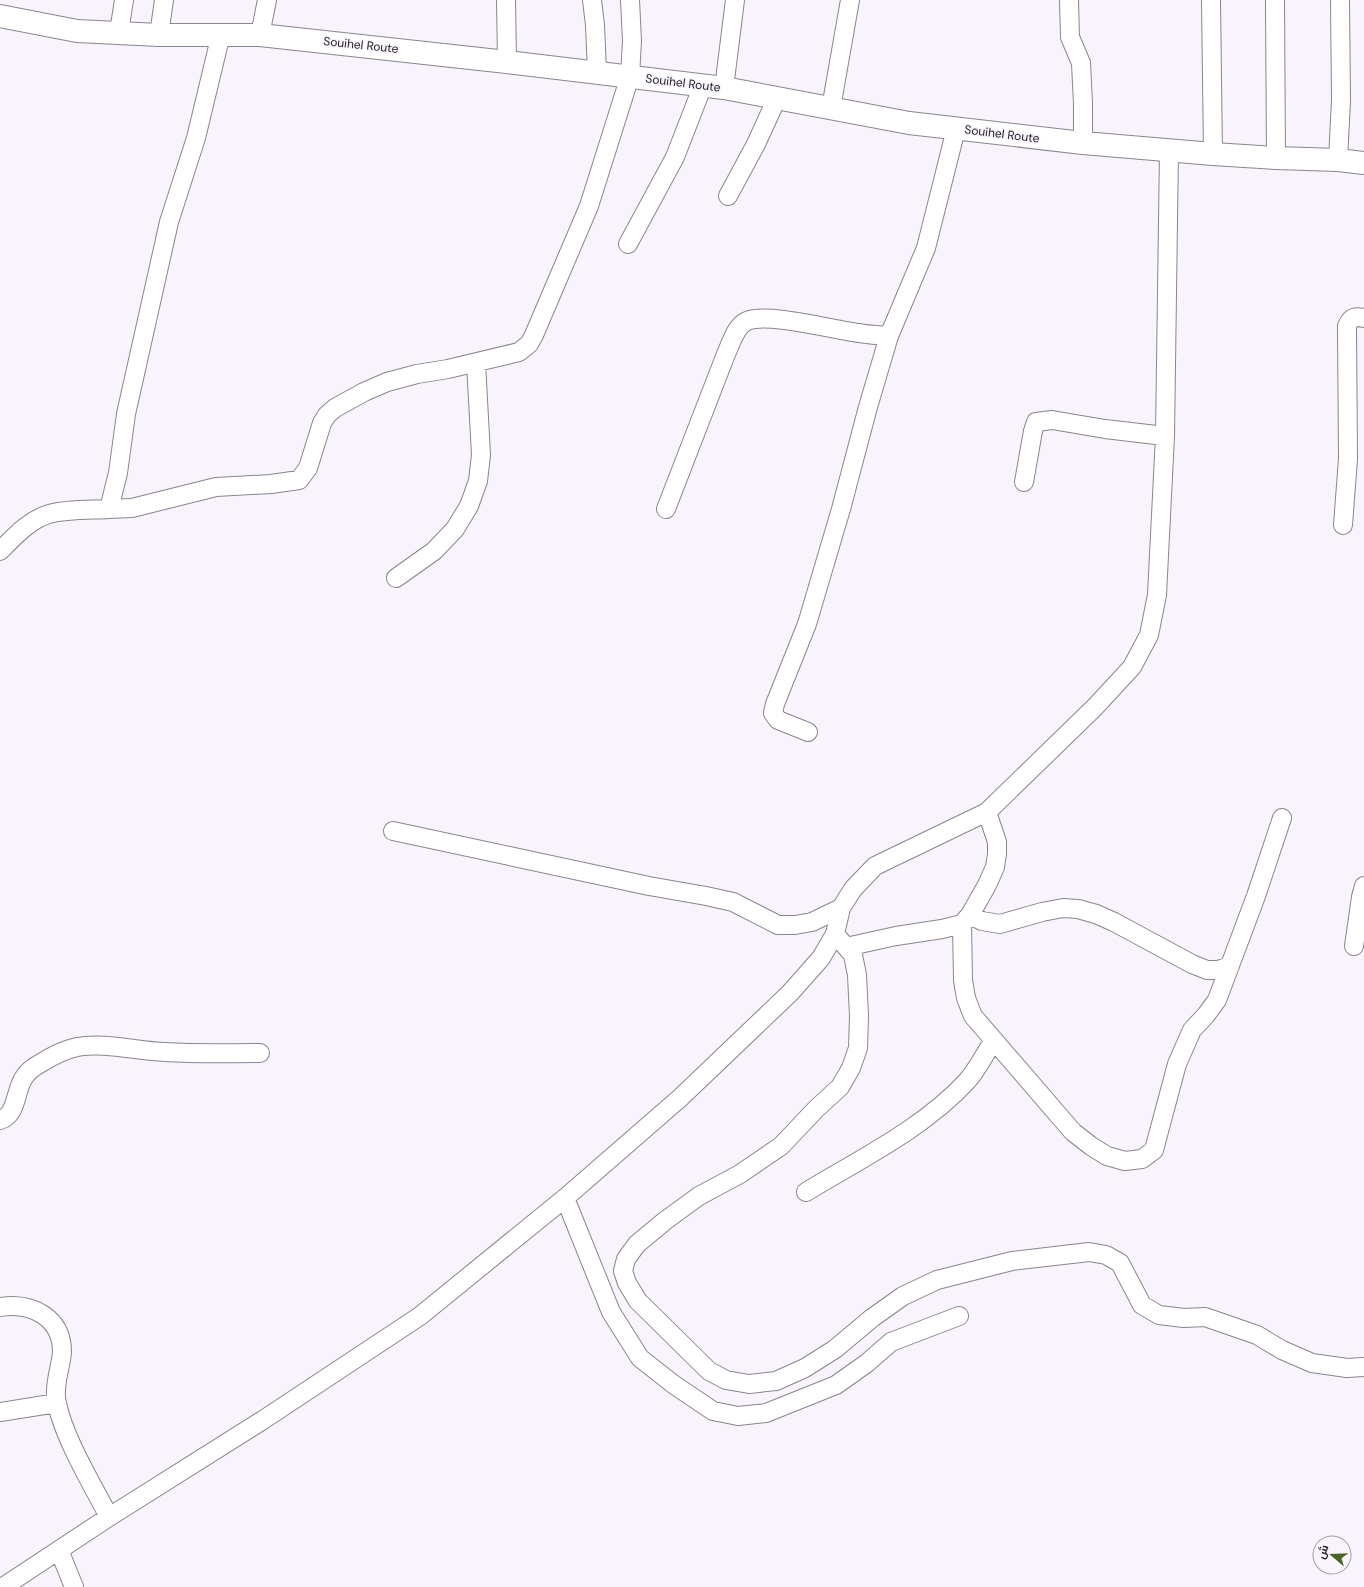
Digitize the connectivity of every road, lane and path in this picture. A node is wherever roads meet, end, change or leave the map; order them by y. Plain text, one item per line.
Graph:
1 (124, 0) edge
2 (164, 0) edge
3 (267, 0) edge
4 (506, 0) edge
5 (592, 0) edge
6 (630, 0) edge
7 (736, 0) edge
8 (850, 0) edge
9 (1070, 0) edge
10 (1211, 0) edge
11 (1275, 0) edge
12 (1340, 0) edge
13 (0, 16) edge
14 (119, 32) junction
15 (221, 34) junction
16 (260, 34) junction
17 (159, 35) junction
18 (507, 62) junction
19 (597, 72) junction
20 (630, 76) junction
21 (714, 86) junction
22 (777, 98) junction
23 (831, 108) junction
24 (956, 129) junction
25 (1083, 143) junction
26 (1169, 150) junction
27 (1213, 154) junction
28 (1276, 158) junction
29 (1338, 160) junction
30 (1364, 163) edge
31 (728, 196) dead end
32 (628, 244) dead end
33 (1364, 318) edge
34 (889, 336) junction
35 (476, 363) junction
36 (1165, 436) junction
37 (1024, 482) dead end
38 (109, 509) junction
39 (666, 509) dead end
40 (1343, 525) dead end
41 (0, 551) edge
42 (396, 578) dead end
43 (808, 732) dead end
44 (987, 812) junction
45 (1282, 818) dead end
46 (392, 831) dead end
47 (1364, 886) edge
48 (841, 908) junction
49 (966, 919) junction
50 (841, 940) junction
51 (1354, 946) dead end
52 (1230, 966) junction
53 (994, 1040) junction
54 (260, 1053) dead end
55 (0, 1120) edge
56 (806, 1192) dead end
57 (565, 1198) junction
58 (0, 1307) edge
59 (959, 1316) dead end
60 (1364, 1367) edge
61 (57, 1403) junction
62 (0, 1412) edge
63 (109, 1517) junction
64 (59, 1550) junction
65 (3, 1587) edge
66 (74, 1587) edge

1 - 14 street
2 - 17 street
3 - 16 street
4 - 18 street
5 - 19 street
6 - 20 street
7 - 21 street
8 - 23 street
9 - 25 street
10 - 27 street
11 - 28 street
12 - 29 street
13 - 14 main road, Souihel Route
14 - 17 main road, Souihel Route
15 - 16 main road, Souihel Route
15 - 17 main road, Souihel Route
15 - 38 street
16 - 18 main road, Souihel Route
18 - 19 main road, Souihel Route
19 - 20 main road, Souihel Route
20 - 21 main road, Souihel Route
20 - 35 street
21 - 22 main road, Souihel Route
21 - 32 street
22 - 23 main road, Souihel Route
22 - 31 street
23 - 24 main road, Souihel Route
24 - 25 main road, Souihel Route
24 - 34 street
25 - 26 main road, Souihel Route
26 - 27 main road, Souihel Route
26 - 36 street
27 - 28 main road, Souihel Route
28 - 29 main road, Souihel Route
29 - 30 main road, Souihel Route
33 - 40 street
34 - 39 street
34 - 43 street
35 - 38 street
35 - 42 street
36 - 37 street
36 - 44 street
38 - 41 street
44 - 48 street
44 - 49 street
45 - 52 street
46 - 48 street
47 - 51 street
48 - 50 street
49 - 50 street
49 - 52 street
49 - 53 street
50 - 57 street
50 - 60 street
52 - 53 street
53 - 56 street
54 - 55 street
57 - 59 street
57 - 63 street
58 - 61 street
61 - 62 street
61 - 63 street
63 - 64 street
64 - 65 street
64 - 66 street

